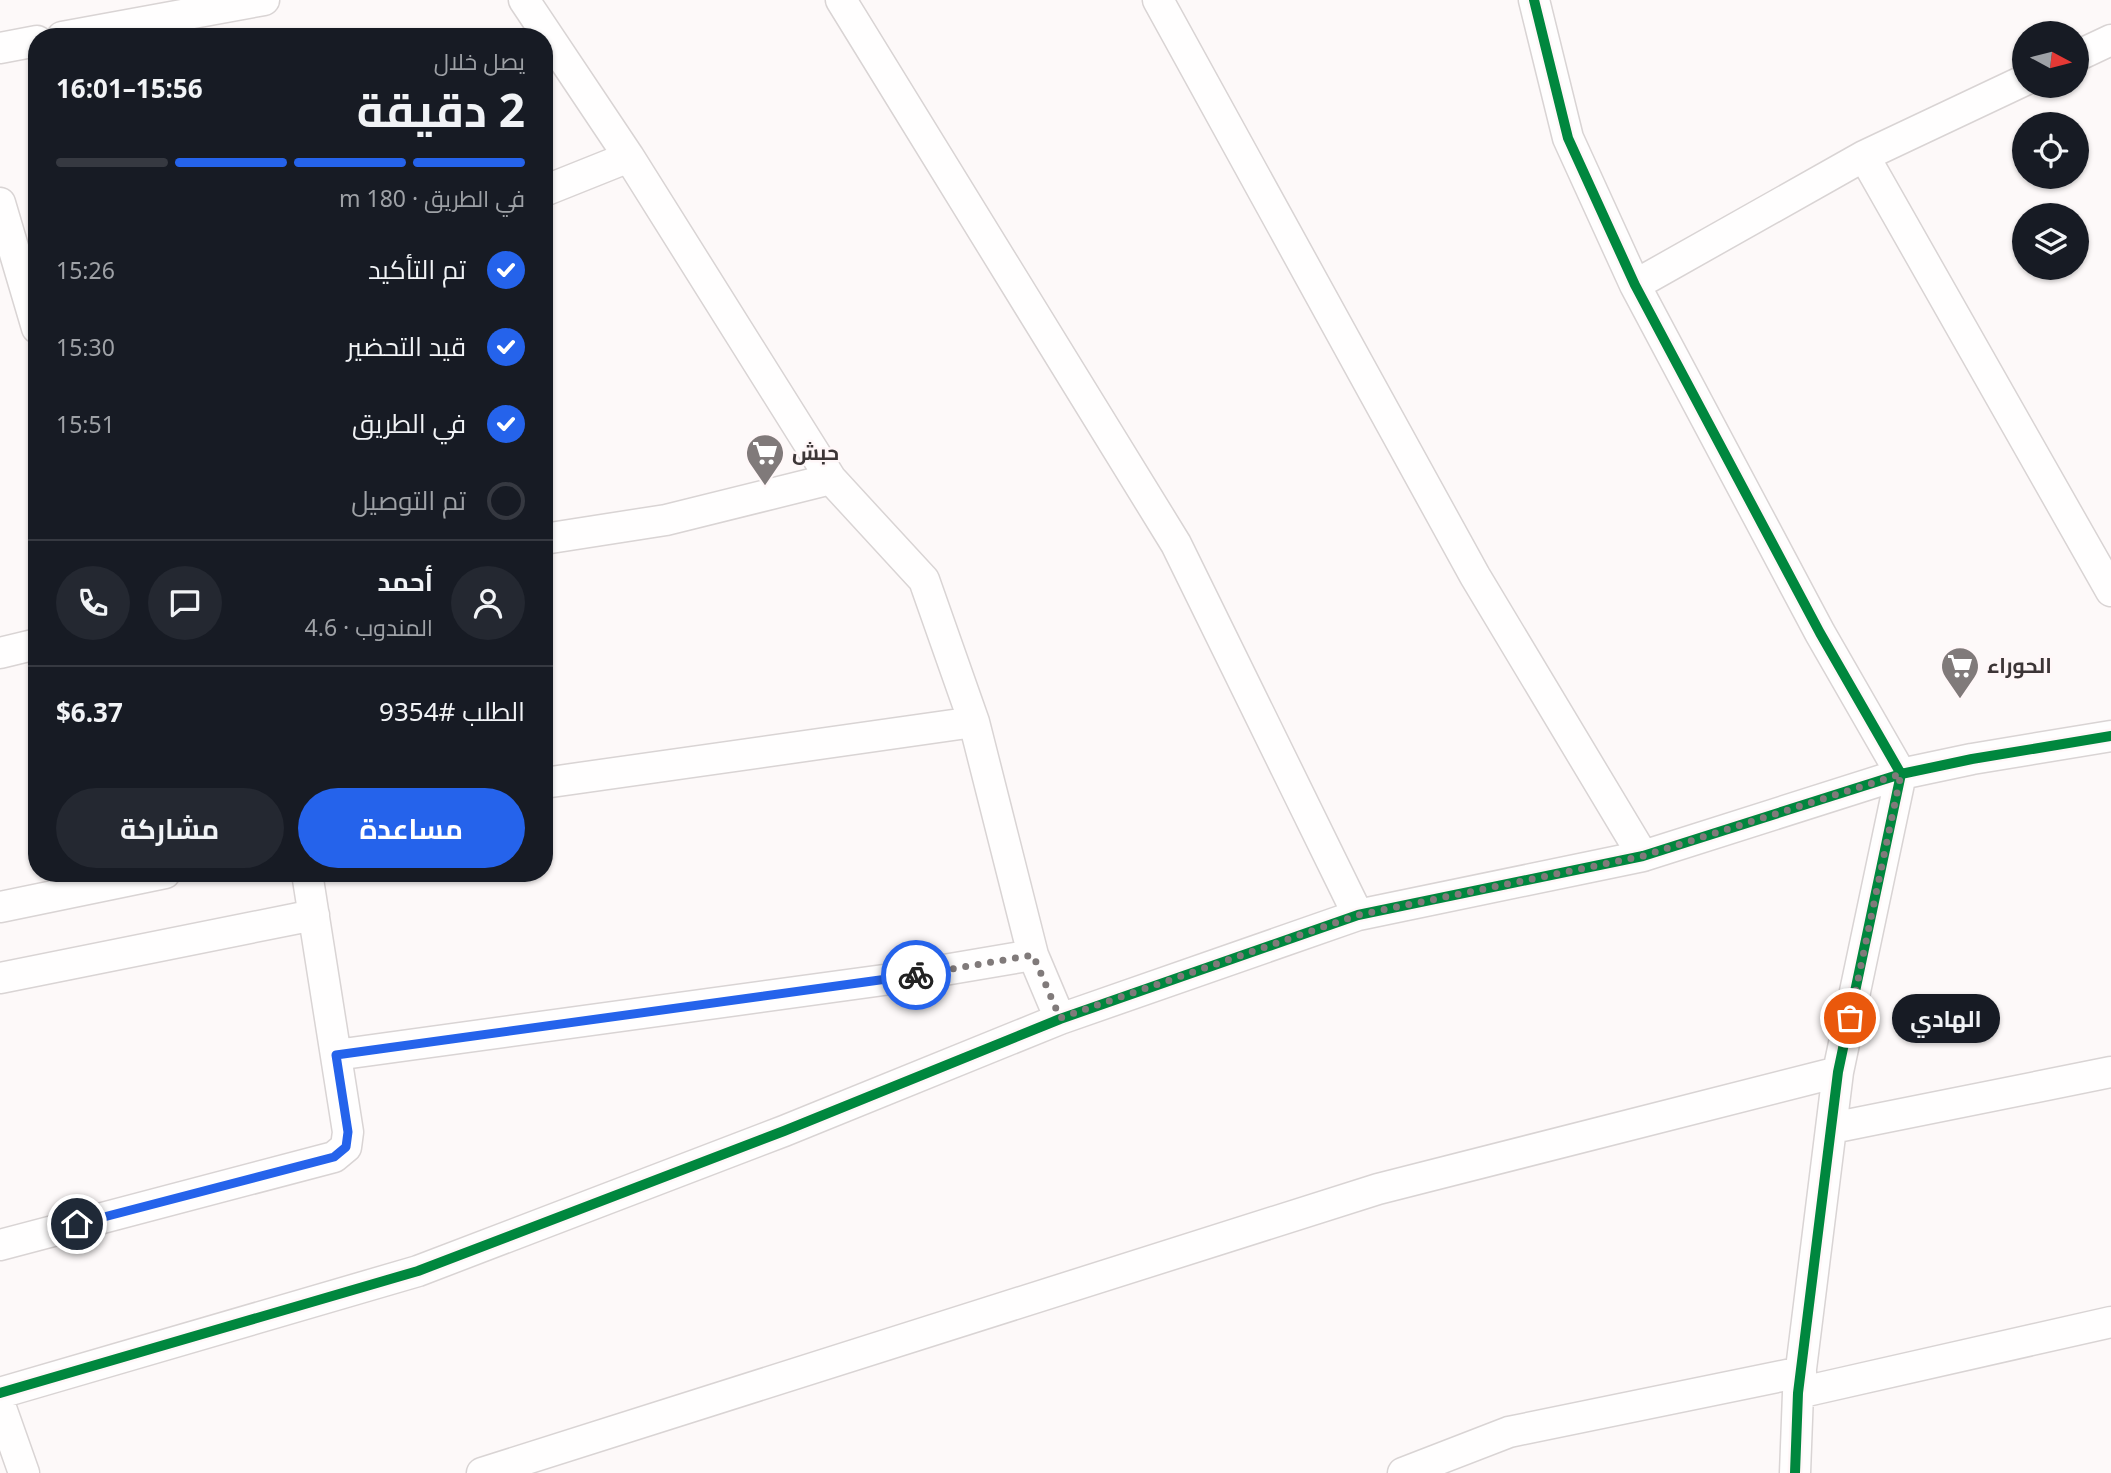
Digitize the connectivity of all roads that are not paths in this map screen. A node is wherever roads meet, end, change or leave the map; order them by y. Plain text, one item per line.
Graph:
1 (264, 0) edge
2 (524, 0) edge
3 (841, 0) edge
4 (1158, 0) edge
5 (1534, 0) edge
6 (111, 28) edge
7 (543, 28) edge
8 (2111, 40) edge
9 (28, 43) edge
10 (553, 43) edge
11 (0, 48) edge
12 (2090, 50) edge
13 (2012, 86) edge
14 (1864, 156) junction
15 (629, 157) junction
16 (553, 187) edge
17 (0, 203) edge
18 (1635, 285) junction
19 (28, 298) edge
20 (831, 479) junction
21 (553, 538) edge
22 (2111, 590) edge
23 (28, 646) edge
24 (0, 653) edge
25 (974, 722) junction
26 (2111, 736) edge
27 (1901, 774) junction
28 (553, 782) edge
29 (1643, 856) junction
30 (121, 882) edge
31 (308, 882) edge
32 (0, 907) edge
33 (314, 915) junction
34 (1358, 915) junction
35 (1033, 955) junction
36 (0, 978) edge
37 (1060, 1018) junction
38 (336, 1055) junction
39 (1838, 1072) junction
40 (2111, 1072) edge
41 (1832, 1128) junction
42 (0, 1245) edge
43 (2111, 1322) edge
44 (1800, 1382) junction
45 (0, 1393) edge
46 (0, 1405) edge
47 (24, 1473) edge
48 (482, 1473) edge
49 (1403, 1473) edge
50 (1795, 1473) edge

1 - 6 street
2 - 7 street
3 - 34 street
4 - 29 street
5 - 18 street
8 - 12 street
9 - 11 street
10 - 15 street
13 - 14 street
14 - 18 street
14 - 22 street
15 - 16 street
15 - 20 street
17 - 19 street
18 - 27 street
20 - 21 street
20 - 25 street
23 - 24 street
25 - 28 street
25 - 35 street
26 - 27 street
27 - 29 street
27 - 39 street
29 - 34 street
30 - 32 street
31 - 33 street
33 - 36 street
33 - 38 street
34 - 37 street
35 - 37 street
35 - 38 street
37 - 45 street
38 - 42 street
39 - 41 street
39 - 48 street
40 - 41 street
41 - 44 street
43 - 44 street
44 - 49 street
44 - 50 street
46 - 47 street

